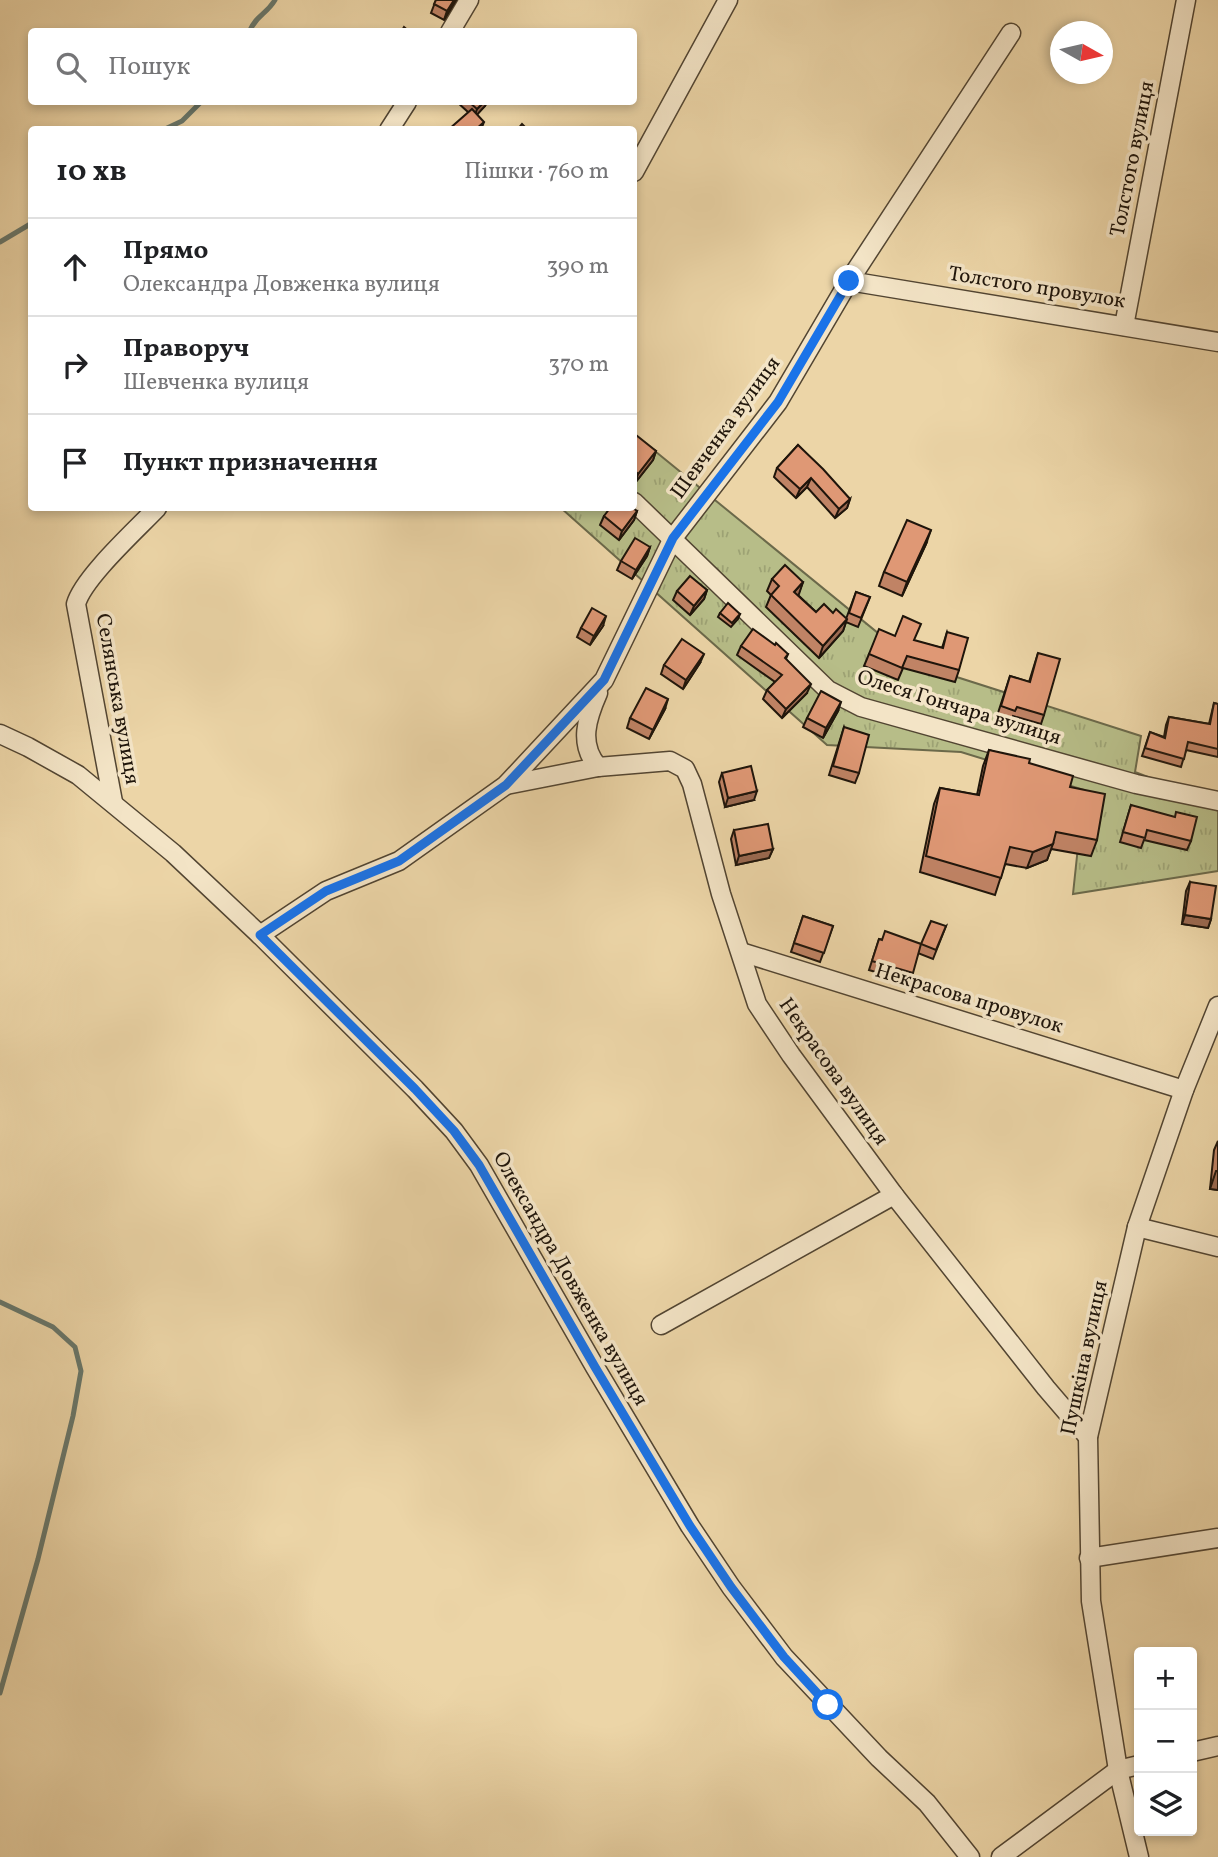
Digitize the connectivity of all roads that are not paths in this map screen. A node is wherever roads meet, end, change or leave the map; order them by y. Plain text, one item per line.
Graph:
1 (469, 0) edge
2 (728, 0) edge
3 (1186, 0) edge
4 (452, 28) edge
5 (1011, 33) dead end
6 (405, 105) edge
7 (392, 126) edge
8 (637, 167) edge
9 (849, 281) junction
10 (1124, 326) junction
11 (1218, 342) edge
12 (637, 505) edge
13 (154, 511) edge
14 (673, 538) junction
15 (604, 680) junction
16 (0, 734) edge
17 (598, 767) junction
18 (506, 785) junction
19 (1218, 801) edge
20 (113, 802) junction
21 (260, 935) junction
22 (741, 952) junction
23 (1218, 1006) edge
24 (1184, 1090) junction
25 (894, 1195) junction
26 (1137, 1227) junction
27 (1218, 1247) edge
28 (661, 1325) dead end
29 (1088, 1437) junction
30 (1218, 1538) edge
31 (1089, 1558) junction
32 (1218, 1746) edge
33 (1197, 1751) edge
34 (1134, 1766) edge
35 (1118, 1770) junction
36 (970, 1857) edge
37 (1002, 1857) edge
38 (1139, 1857) edge

1 - 4 street
2 - 8 street
3 - 10 street, Толстого вулиця
5 - 9 street, Шевченка вулиця
6 - 7 street
9 - 10 street, Толстого провулок
9 - 14 street, Шевченка вулиця
10 - 11 street, Толстого провулок
12 - 14 street, Олеся Гончара вулиця
13 - 20 street, Селянська вулиця
14 - 15 street, Шевченка вулиця
14 - 19 street, Олеся Гончара вулиця
15 - 17 street, Шевченка вулиця
15 - 18 street, Шевченка вулиця
16 - 20 street, Олександра Довженка вулиця
17 - 18 street, Некрасова вулиця
17 - 22 street, Некрасова вулиця
18 - 21 street, Шевченка вулиця
20 - 21 street, Олександра Довженка вулиця
21 - 36 street, Олександра Довженка вулиця
22 - 24 street, Некрасова провулок
22 - 25 street, Некрасова вулиця
23 - 24 street, Пушкіна вулиця
24 - 26 street, Пушкіна вулиця
25 - 28 street
25 - 29 street, Некрасова вулиця
26 - 27 street
26 - 29 street, Пушкіна вулиця
29 - 31 street, Пушкіна вулиця
30 - 31 street
31 - 35 street, Пушкіна вулиця
32 - 33 street
34 - 35 street
35 - 37 street
35 - 38 street, Пушкіна вулиця

